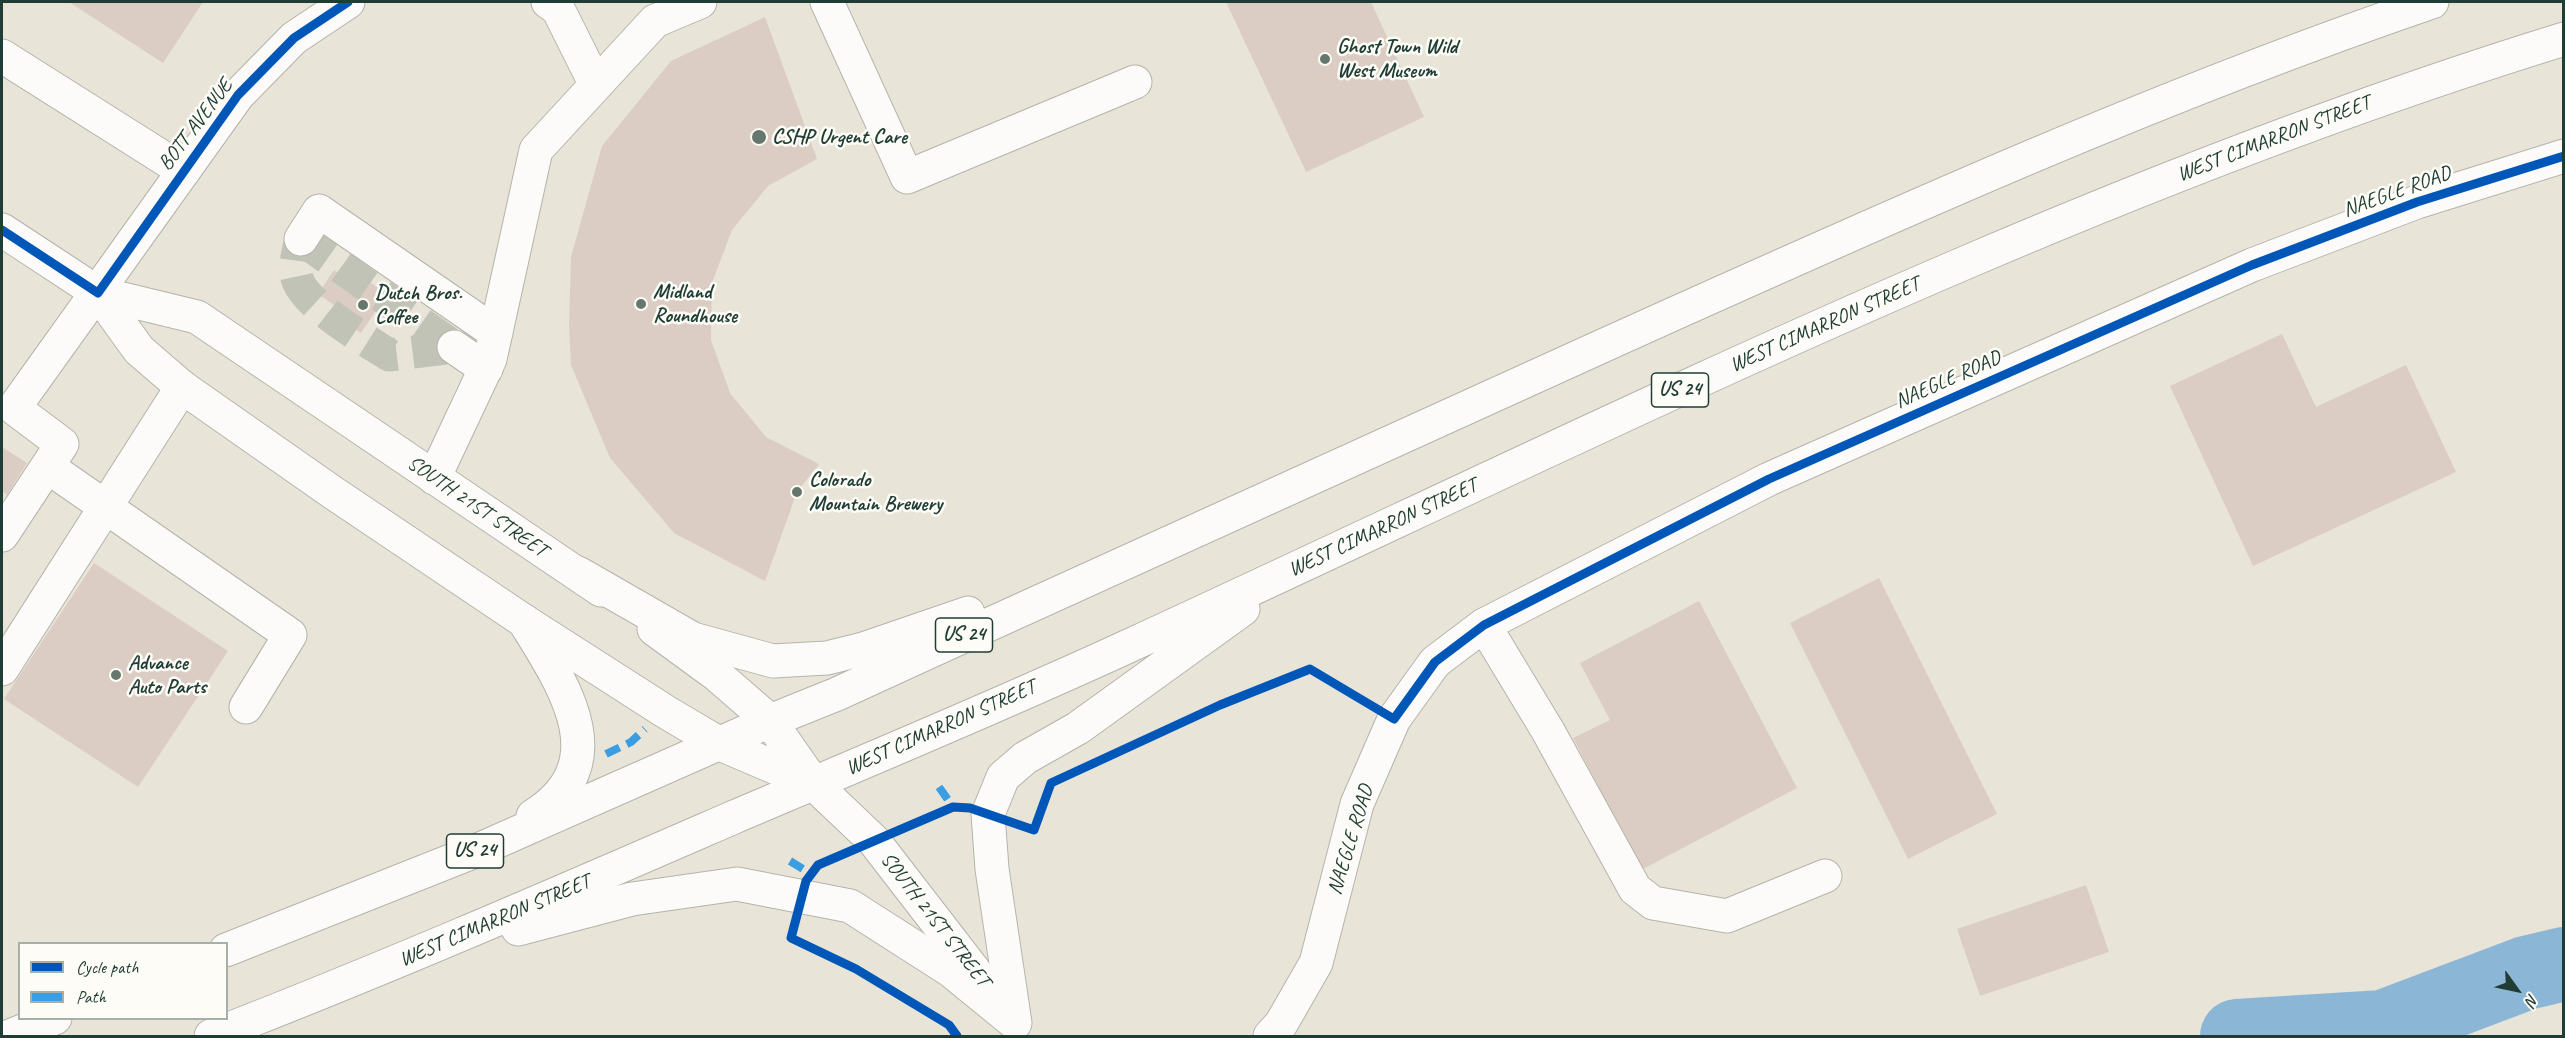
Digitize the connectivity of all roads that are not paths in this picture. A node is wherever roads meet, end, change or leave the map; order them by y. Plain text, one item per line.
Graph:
1 (348, 2) edge
2 (548, 2) edge
3 (700, 2) edge
4 (826, 2) edge
5 (2432, 2) edge
6 (2564, 39) edge
7 (2, 56) edge
8 (1135, 82) dead end
9 (596, 85) junction
10 (2564, 156) edge
11 (184, 171) junction
12 (2, 230) edge
13 (301, 239) tunnel mouth
14 (98, 293) junction
15 (496, 333) junction
16 (454, 347) dead end
17 (486, 369) junction
18 (182, 387) junction
19 (6, 411) edge
20 (48, 467) junction
21 (434, 478) junction
22 (105, 507) junction
23 (2, 536) edge
24 (1157, 548) junction
25 (1308, 563) junction
26 (578, 573) junction
27 (524, 621) junction
28 (1484, 625) junction
29 (2, 669) edge
30 (246, 706) dead end
31 (770, 721) junction
32 (720, 744) junction
33 (814, 784) junction
34 (478, 850) junction
35 (1825, 876) dead end
36 (228, 949) edge
37 (409, 957) junction
38 (1019, 1030) edge
39 (211, 1036) edge
40 (1270, 1036) edge

1 - 11 main road, BOTT AVENUE
2 - 9 main road
3 - 9 main road
4 - 8 main road
5 - 24 main road, US 24
6 - 25 main road, WEST CIMARRON STREET / US 24
7 - 11 main road
9 - 15 main road
10 - 28 main road, NAEGLE ROAD
11 - 14 main road, BOTT AVENUE
12 - 14 main road, SOUTH 21ST STREET
13 - 15 main road
14 - 18 main road, SOUTH 21ST STREET
14 - 19 main road, BOTT AVENUE
14 - 21 main road, SOUTH 21ST STREET
15 - 17 main road
16 - 17 main road
17 - 21 main road
18 - 22 main road
18 - 27 main road, SOUTH 21ST STREET
19 - 20 main road
20 - 22 main road
20 - 23 main road
21 - 26 main road, SOUTH 21ST STREET
22 - 29 main road
22 - 30 main road
24 - 26 main road
24 - 31 main road, US 24
25 - 33 main road, WEST CIMARRON STREET / US 24
25 - 38 main road
26 - 31 main road, SOUTH 21ST STREET
27 - 32 main road, SOUTH 21ST STREET
27 - 34 main road
28 - 35 main road
28 - 40 main road, NAEGLE ROAD
31 - 32 main road, US 24
31 - 33 main road, SOUTH 21ST STREET
32 - 33 main road, SOUTH 21ST STREET
32 - 34 main road, US 24
33 - 37 main road, WEST CIMARRON STREET / US 24
33 - 38 main road, SOUTH 21ST STREET
34 - 36 main road, US 24
37 - 38 main road
37 - 39 main road, WEST CIMARRON STREET / US 24

